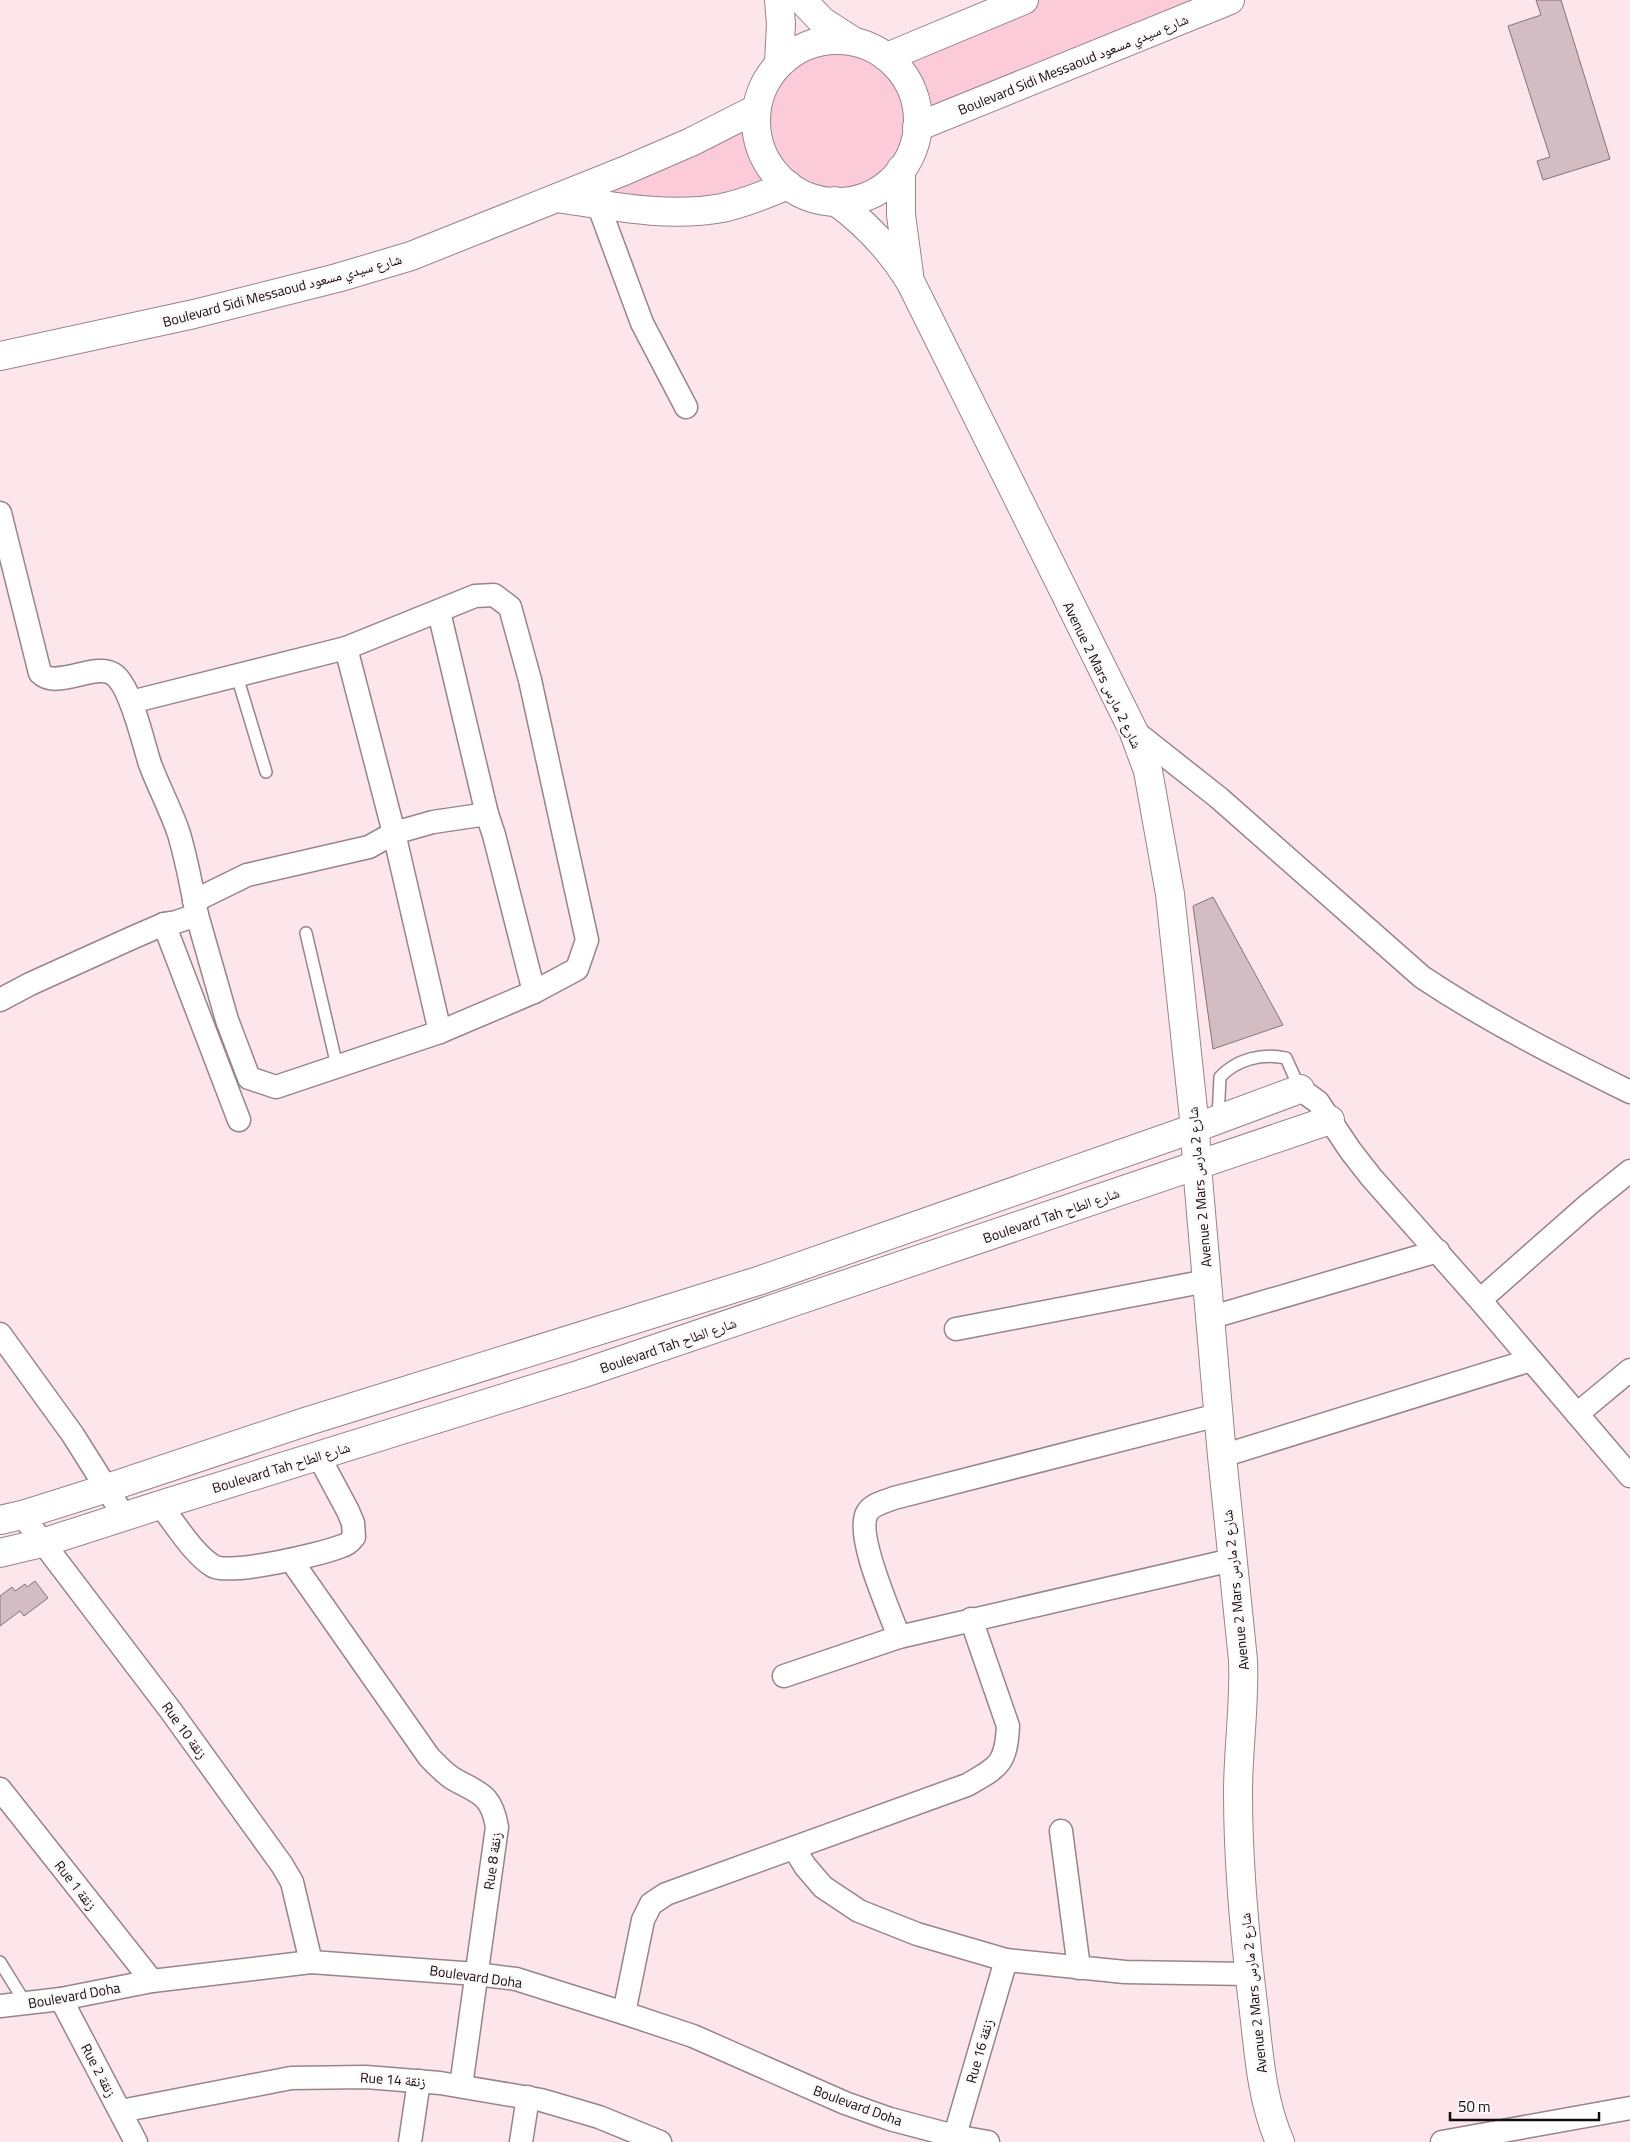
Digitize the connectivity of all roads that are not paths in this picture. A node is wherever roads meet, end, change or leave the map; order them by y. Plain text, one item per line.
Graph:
1 (779, 0) edge
2 (802, 0) edge
3 (1024, 0) edge
4 (1230, 0) edge
5 (854, 42) junction
6 (886, 57) junction
7 (779, 64) junction
8 (756, 109) junction
9 (917, 127) junction
10 (901, 169) junction
11 (788, 185) junction
12 (556, 198) junction
13 (835, 201) junction
14 (598, 204) junction
15 (911, 283) junction
16 (0, 356) edge
17 (686, 407) dead end
18 (0, 513) edge
19 (438, 612) junction
20 (346, 648) junction
21 (237, 676) junction
22 (131, 702) junction
23 (1133, 730) junction
24 (266, 772) dead end
25 (487, 814) junction
26 (394, 833) junction
27 (196, 908) junction
28 (164, 924) junction
29 (306, 933) dead end
30 (534, 992) junction
31 (0, 1000) edge
32 (440, 1032) junction
33 (338, 1066) junction
34 (1300, 1089) junction
35 (1630, 1092) edge
36 (238, 1120) dead end
37 (1330, 1120) junction
38 (1207, 1124) junction
39 (1197, 1166) junction
40 (1630, 1172) edge
41 (1438, 1251) junction
42 (1207, 1281) junction
43 (1480, 1300) junction
44 (1209, 1318) junction
45 (956, 1329) dead end
46 (0, 1334) edge
47 (1531, 1360) junction
48 (1630, 1370) edge
49 (1577, 1414) junction
50 (1218, 1416) junction
51 (318, 1455) junction
52 (1222, 1456) junction
53 (1630, 1476) edge
54 (106, 1489) junction
55 (160, 1504) junction
56 (124, 1516) junction
57 (11, 1518) edge
58 (42, 1543) junction
59 (0, 1554) edge
60 (291, 1560) junction
61 (1232, 1560) junction
62 (972, 1619) junction
63 (898, 1637) junction
64 (784, 1676) dead end
65 (0, 1789) edge
66 (1061, 1831) dead end
67 (794, 1848) junction
68 (1006, 1960) junction
69 (0, 1962) edge
70 (311, 1962) junction
71 (1079, 1968) junction
72 (476, 1974) junction
73 (1249, 1974) junction
74 (152, 1981) junction
75 (61, 1998) junction
76 (26, 2004) junction
77 (0, 2006) edge
78 (624, 2013) junction
79 (419, 2081) junction
80 (460, 2086) junction
81 (528, 2097) junction
82 (1630, 2108) edge
83 (120, 2111) junction
84 (1549, 2132) edge
85 (954, 2139) edge
86 (136, 2142) edge
87 (410, 2142) edge
88 (521, 2142) edge
89 (660, 2142) edge
90 (988, 2142) edge
91 (1280, 2142) edge
92 (1442, 2142) edge

1 - 7 street
2 - 5 street
3 - 6 street
4 - 9 street, Boulevard Sidi Messaoud شارع سيدي مسعود
5 - 6 street
5 - 7 street
6 - 9 street
7 - 8 street
8 - 11 street
8 - 12 street, Boulevard Sidi Messaoud شارع سيدي مسعود
9 - 10 street
10 - 13 street
10 - 15 street, Avenue 2 Mars شارع 2 مارس
11 - 13 street
11 - 14 street
12 - 14 street
12 - 16 street, Boulevard Sidi Messaoud شارع سيدي مسعود
13 - 15 street, Avenue 2 Mars شارع 2 مارس
14 - 17 street
15 - 23 street, Avenue 2 Mars شارع 2 مارس
18 - 22 street
19 - 20 street
19 - 25 street
19 - 30 street
20 - 21 street
20 - 26 street
21 - 22 street
21 - 24 lane
22 - 27 street
23 - 35 street
23 - 38 street, Avenue 2 Mars شارع 2 مارس
25 - 26 street
25 - 30 street
26 - 27 street
26 - 32 street
27 - 28 street
27 - 33 street
28 - 31 street
28 - 36 street
29 - 33 lane
30 - 32 street
32 - 33 street
34 - 37 street
34 - 38 street
34 - 38 lane
37 - 39 street, Boulevard Tah شارع الطاح
37 - 41 street
38 - 39 street, Avenue 2 Mars شارع 2 مارس
38 - 54 street
39 - 42 street, Avenue 2 Mars شارع 2 مارس
39 - 51 street, Boulevard Tah شارع الطاح
40 - 43 street
41 - 43 street
41 - 44 street
42 - 44 street, Avenue 2 Mars شارع 2 مارس
42 - 45 street
43 - 47 street
44 - 50 street, Avenue 2 Mars شارع 2 مارس
46 - 54 street
47 - 49 street
47 - 52 street
48 - 49 street
49 - 53 street
50 - 52 street, Avenue 2 Mars شارع 2 مارس
50 - 63 street
51 - 55 street, Boulevard Tah شارع الطاح
51 - 60 street
52 - 61 street, Avenue 2 Mars شارع 2 مارس
54 - 56 street
54 - 57 street
55 - 56 street, Boulevard Tah شارع الطاح
55 - 60 street
56 - 58 street, Boulevard Tah شارع الطاح
57 - 58 street, Rue 10 زنقة
58 - 59 street, Boulevard Tah شارع الطاح
58 - 70 street, Rue 10 زنقة
60 - 72 street, Rue 8 زنقة
61 - 62 street
61 - 73 street, Avenue 2 Mars شارع 2 مارس
62 - 63 street
62 - 67 street
63 - 64 street
65 - 74 street, Rue 1 زنقة
66 - 71 street
67 - 68 street
67 - 78 street
68 - 71 street
68 - 85 street, Rue 16 زنقة
69 - 76 lane
70 - 72 street, Boulevard Doha
70 - 74 street, Boulevard Doha
71 - 73 street
72 - 78 street, Boulevard Doha
72 - 80 street, Rue 8 زنقة
73 - 91 street, Avenue 2 Mars شارع 2 مارس
74 - 75 street, Boulevard Doha
75 - 76 street, Boulevard Doha
75 - 83 street, Rue 2 زنقة
76 - 77 street, Boulevard Doha
78 - 85 street, Boulevard Doha
79 - 80 street, Rue 14 زنقة
79 - 83 street, Rue 14 زنقة
79 - 87 street
80 - 81 street, Rue 14 زنقة
81 - 88 street
81 - 89 street, Rue 14 زنقة
82 - 84 street
83 - 86 street, Rue 2 زنقة
84 - 92 street
85 - 90 street, Boulevard Doha

